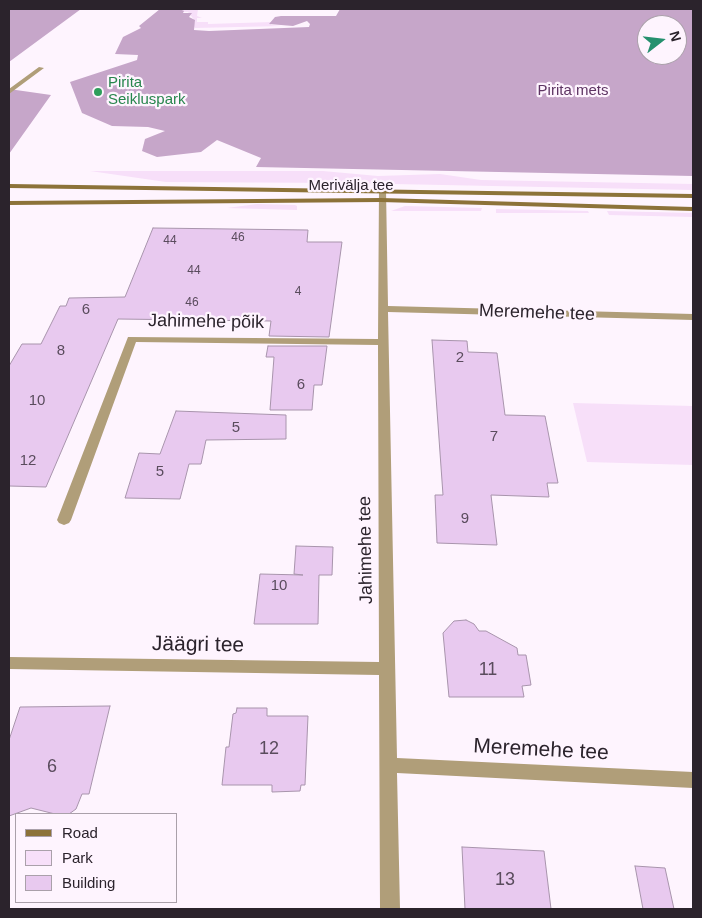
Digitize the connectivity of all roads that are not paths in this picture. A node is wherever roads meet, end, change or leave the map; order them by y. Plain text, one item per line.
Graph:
1 (41, 68) dead end
2 (9, 92) edge
3 (9, 186) edge
4 (382, 195) junction
5 (693, 196) edge
6 (9, 202) edge
7 (693, 209) edge
8 (382, 308) junction
9 (693, 317) edge
10 (382, 342) junction
11 (64, 520) dead end
12 (9, 663) edge
13 (386, 669) junction
14 (387, 765) junction
15 (693, 780) edge
16 (390, 909) edge

1 - 2 street
3 - 4 main road, Merivälja tee
4 - 5 main road, Merivälja tee
4 - 6 main road, Merivälja tee
4 - 7 main road, Merivälja tee
4 - 8 street, Jahimehe tee
8 - 9 street, Meremehe tee
8 - 10 street, Jahimehe tee
10 - 11 street, Jahimehe põik
10 - 13 street, Jahimehe tee
12 - 13 street, Jäägri tee
13 - 14 street, Jahimehe tee
14 - 15 street, Meremehe tee
14 - 16 street, Jahimehe tee

